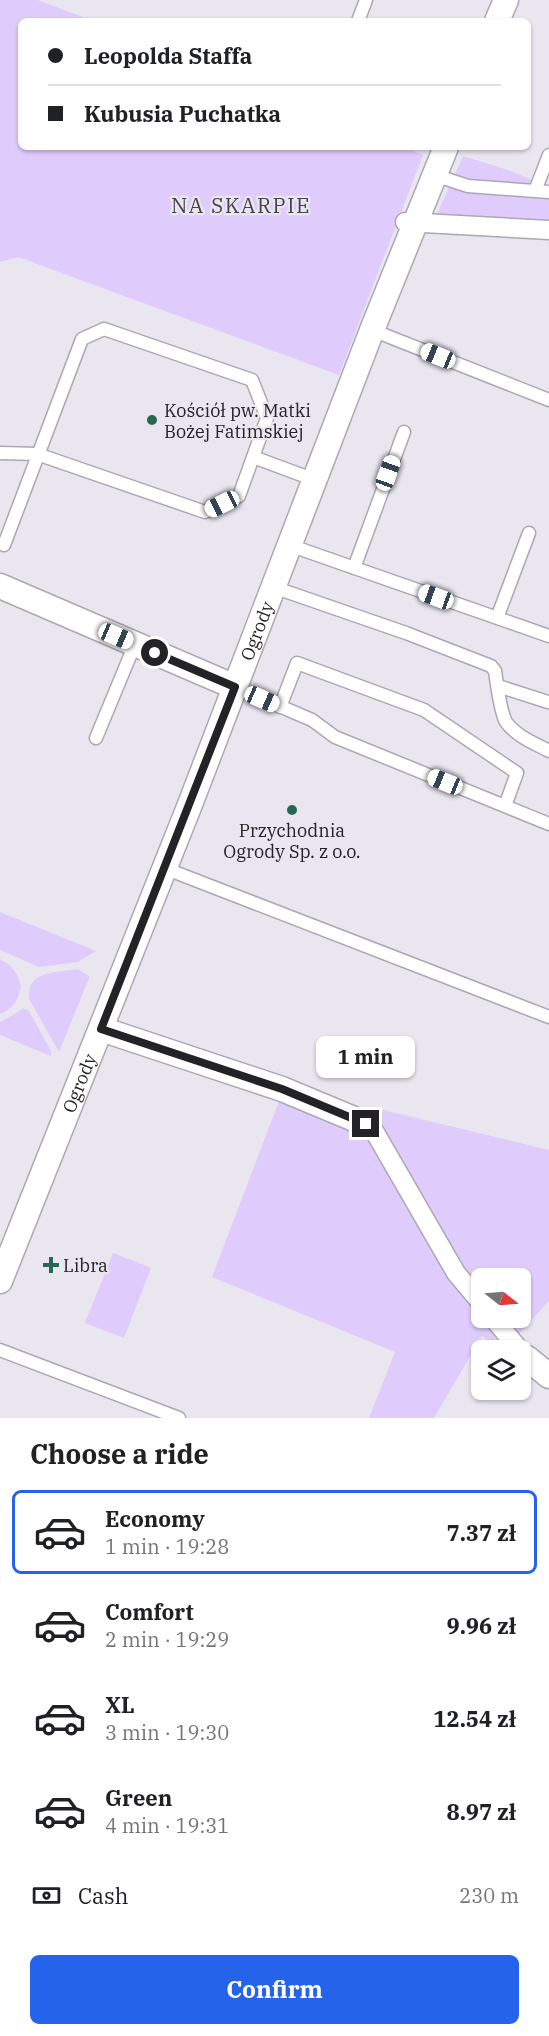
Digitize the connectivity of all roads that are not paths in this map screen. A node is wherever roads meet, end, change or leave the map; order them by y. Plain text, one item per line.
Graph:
1 (366, 0) edge
2 (506, 0) edge
3 (359, 18) edge
4 (498, 18) edge
5 (440, 150) edge
6 (549, 155) edge
7 (434, 175) junction
8 (535, 191) junction
9 (549, 192) edge
10 (409, 222) junction
11 (549, 230) edge
12 (372, 330) junction
13 (549, 400) edge
14 (404, 432) dead end
15 (0, 453) edge
16 (37, 454) junction
17 (253, 457) junction
18 (315, 480) junction
19 (529, 533) dead end
20 (4, 545) dead end
21 (289, 545) junction
22 (354, 568) junction
23 (0, 586) edge
24 (273, 586) junction
25 (497, 618) junction
26 (548, 633) edge
27 (135, 644) junction
28 (498, 686) junction
29 (235, 687) junction
30 (548, 702) edge
31 (280, 707) junction
32 (96, 738) dead end
33 (549, 751) edge
34 (505, 806) junction
35 (549, 824) edge
36 (164, 868) junction
37 (549, 1017) edge
38 (101, 1029) junction
39 (366, 1124) joint
40 (0, 1281) edge
41 (471, 1291) edge
42 (501, 1328) edge
43 (511, 1340) edge
44 (0, 1350) edge
45 (531, 1361) edge
46 (549, 1376) edge
47 (179, 1418) edge

1 - 3 lane
2 - 4 street
5 - 7 street, Ogrody
6 - 8 lane
7 - 8 lane
7 - 10 street, Ogrody
8 - 9 lane
10 - 11 street
10 - 12 street, Ogrody
12 - 13 lane
12 - 18 street, Ogrody
14 - 22 lane
15 - 16 lane
16 - 17 lane
16 - 17 lane
16 - 20 lane
17 - 18 lane
18 - 21 street, Ogrody
19 - 25 lane
21 - 22 lane
21 - 24 street, Ogrody
22 - 25 lane
23 - 27 street
24 - 28 lane
24 - 29 street, Ogrody
25 - 26 lane
27 - 29 street
27 - 32 lane
28 - 30 lane
28 - 33 lane
29 - 31 lane
29 - 36 street, Ogrody
31 - 34 lane
31 - 34 lane
34 - 35 lane
36 - 37 lane
36 - 38 street, Ogrody
38 - 39 street
38 - 40 street, Ogrody
39 - 41 street
42 - 43 street
44 - 47 lane
45 - 46 street

